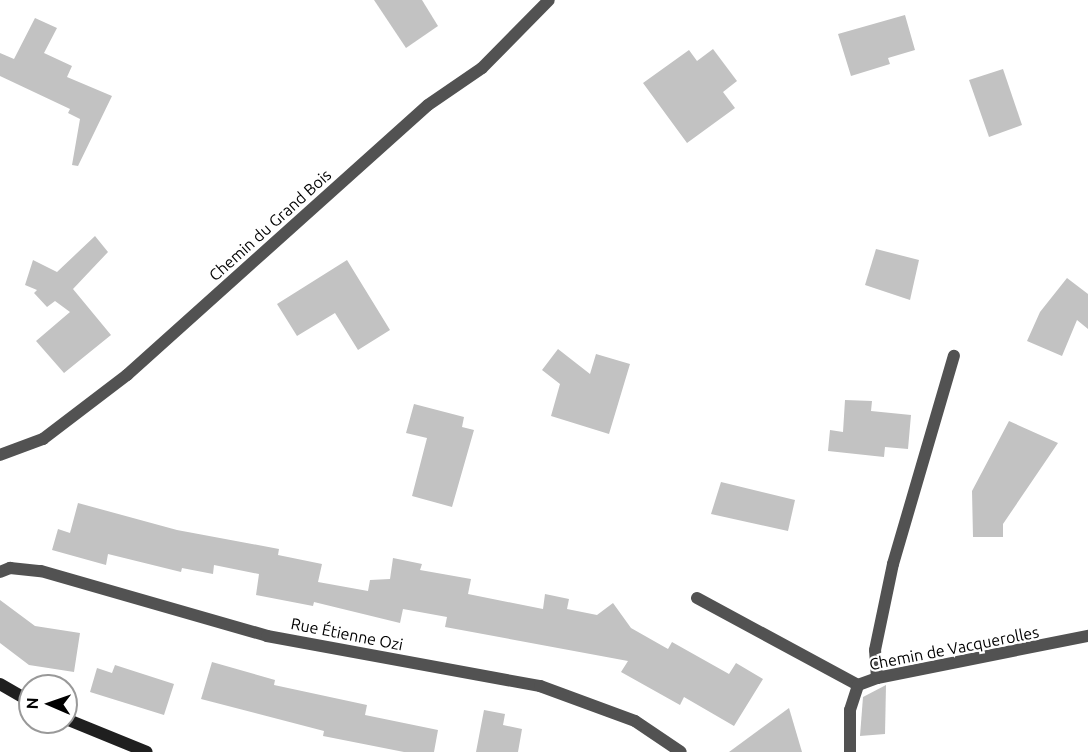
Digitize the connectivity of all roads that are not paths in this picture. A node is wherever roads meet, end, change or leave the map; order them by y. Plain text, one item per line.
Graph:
1 (549, 0) edge
2 (954, 356) dead end
3 (0, 455) edge
4 (0, 572) edge
5 (697, 598) dead end
6 (1088, 636) edge
7 (877, 678) junction
8 (0, 684) edge
9 (858, 686) junction
10 (18, 694) edge
11 (78, 724) edge
12 (147, 752) edge
13 (681, 752) edge
14 (850, 752) edge

1 - 3 street, Chemin du Grand Bois
2 - 7 street
4 - 13 street, Rue Étienne Ozi
5 - 9 street
6 - 7 street, Chemin de Vacquerolles
7 - 9 street, Chemin de Vacquerolles
8 - 10 street
9 - 14 street, Chemin de Vacquerolles
11 - 12 street

